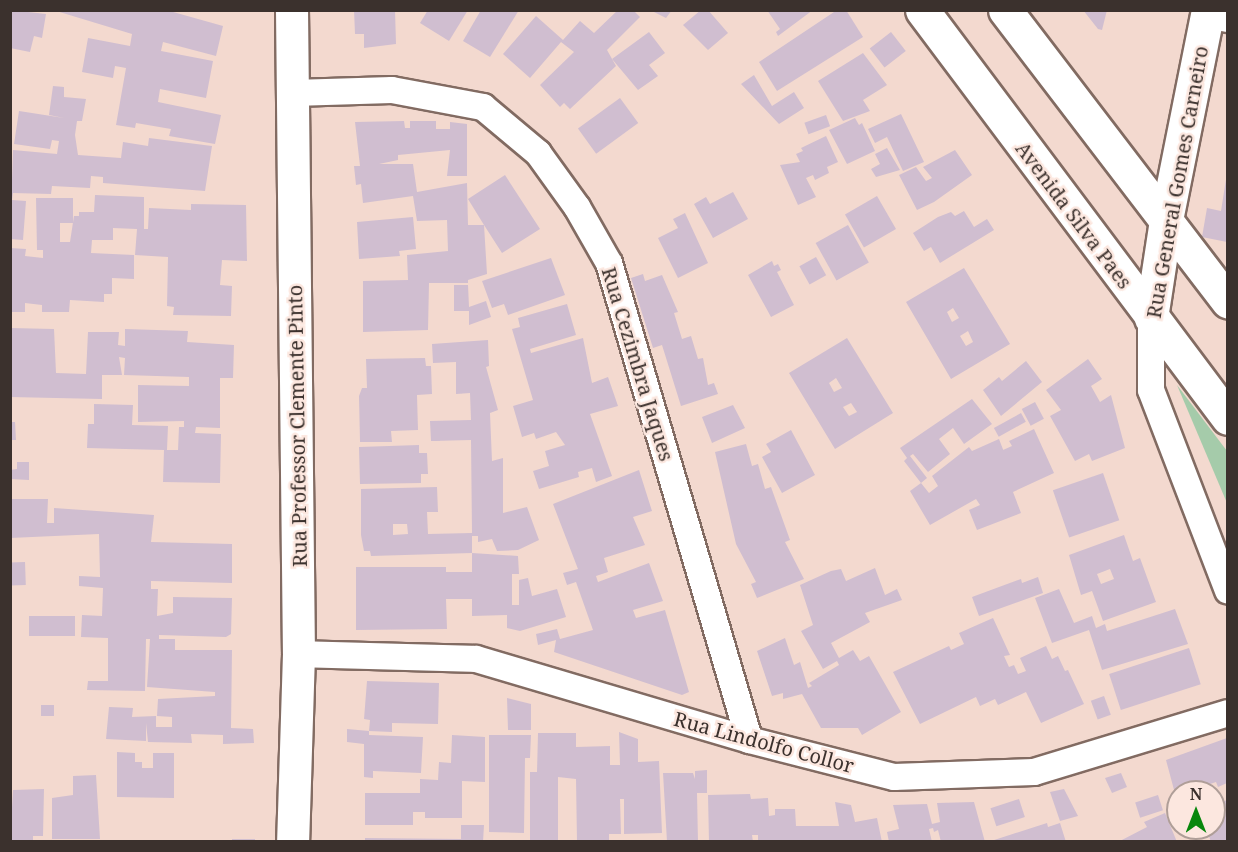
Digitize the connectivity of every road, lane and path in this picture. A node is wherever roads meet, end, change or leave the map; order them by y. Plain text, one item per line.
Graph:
1 (292, 10) edge
2 (922, 10) edge
3 (1005, 10) edge
4 (1214, 15) edge
5 (292, 93) junction
6 (1166, 220) junction
7 (1227, 302) edge
8 (1151, 318) junction
9 (1227, 418) edge
10 (1227, 591) edge
11 (299, 654) junction
12 (1227, 713) edge
13 (749, 740) junction
14 (293, 842) edge

1 - 5 street, Rua Professor Clemente Pinto
2 - 8 main road, Avenida Silva Paes
3 - 6 main road
4 - 6 main road, Rua General Gomes Carneiro
5 - 11 street, Rua Professor Clemente Pinto
5 - 13 street, Rua Cezimbra Jaques
6 - 7 main road
6 - 8 main road, Rua General Gomes Carneiro
8 - 9 main road, Avenida Silva Paes
8 - 10 street, Rua General Gomes Carneiro
11 - 13 street, Rua Lindolfo Collor
11 - 14 street, Rua Professor Clemente Pinto
12 - 13 street, Rua Lindolfo Collor

